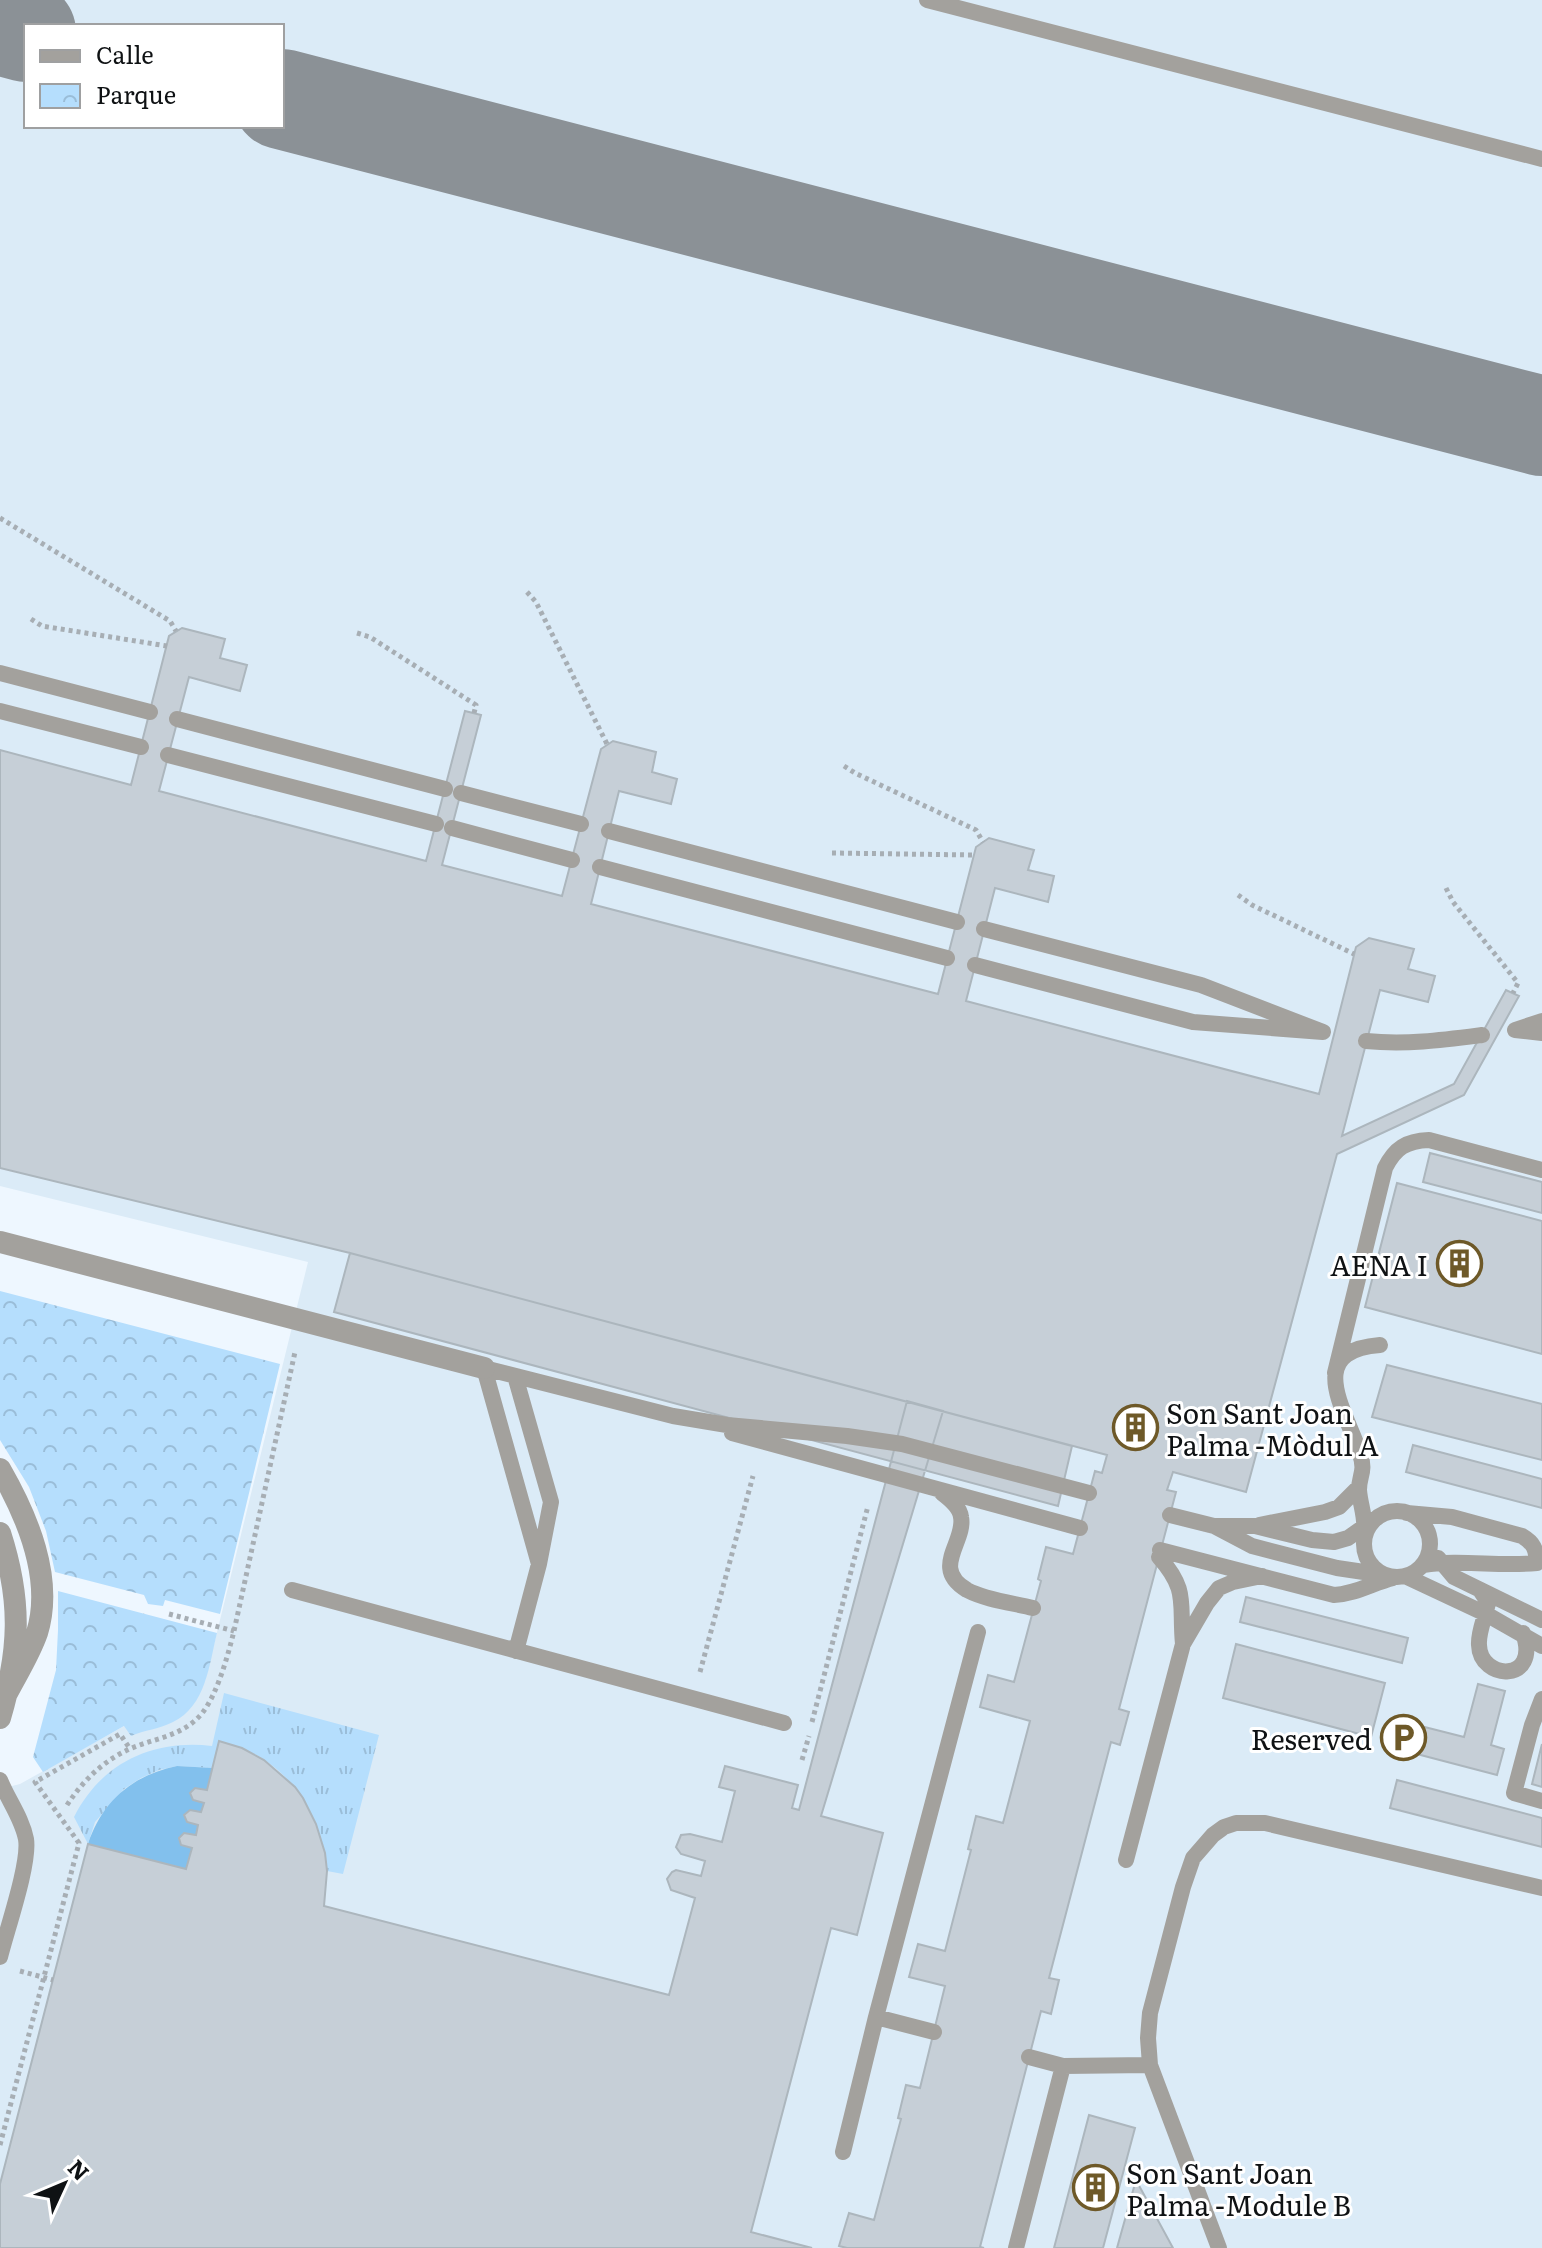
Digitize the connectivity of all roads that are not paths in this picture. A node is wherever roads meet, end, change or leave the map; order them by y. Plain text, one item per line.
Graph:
1 (927, 0) edge
2 (1542, 159) edge
3 (0, 673) edge
4 (0, 711) edge
5 (150, 712) dead end
6 (177, 719) dead end
7 (141, 747) dead end
8 (168, 755) dead end
9 (581, 824) dead end
10 (609, 831) dead end
11 (572, 860) dead end
12 (600, 867) dead end
13 (957, 922) dead end
14 (984, 929) dead end
15 (947, 958) dead end
16 (975, 965) dead end
17 (1542, 1021) edge
18 (1542, 1033) edge
19 (1482, 1035) dead end
20 (1366, 1041) dead end
21 (1542, 1170) edge
22 (0, 1242) edge
23 (1380, 1345) dead end
24 (484, 1368) junction
25 (1335, 1373) junction
26 (515, 1376) junction
27 (673, 1416) junction
28 (0, 1469) edge
29 (1359, 1487) junction
30 (941, 1492) junction
31 (1089, 1493) dead end
32 (1407, 1513) junction
33 (1170, 1515) dead end
34 (1214, 1526) junction
35 (1255, 1526) junction
36 (1368, 1527) junction
37 (1080, 1528) dead end
38 (0, 1533) edge
39 (1430, 1545) junction
40 (1440, 1562) junction
41 (539, 1564) junction
42 (1540, 1564) edge
43 (1423, 1565) junction
44 (1262, 1576) junction
45 (1395, 1576) junction
46 (0, 1582) edge
47 (292, 1590) dead end
48 (1480, 1590) junction
49 (1033, 1608) dead end
50 (1486, 1614) junction
51 (1542, 1620) edge
52 (978, 1632) dead end
53 (1523, 1633) junction
54 (16, 1642) junction
55 (1183, 1644) junction
56 (1542, 1646) edge
57 (516, 1651) junction
58 (1542, 1699) edge
59 (2, 1711) edge
60 (784, 1723) dead end
61 (0, 1725) edge
62 (0, 1780) edge
63 (1542, 1801) edge
64 (1126, 1860) dead end
65 (1542, 1888) edge
66 (0, 1957) edge
67 (876, 2017) junction
68 (934, 2032) dead end
69 (1029, 2057) dead end
70 (1150, 2065) junction
71 (1063, 2066) junction
72 (843, 2152) dead end
73 (1016, 2248) edge
74 (1219, 2248) edge

1 - 2 lane
3 - 5 lane
4 - 7 lane
6 - 9 lane
8 - 11 lane
10 - 13 lane
12 - 15 lane
14 - 16 lane
17 - 18 lane
19 - 20 lane
21 - 25 lane
22 - 24 street
23 - 25 lane
24 - 26 lane
24 - 41 lane
25 - 29 lane
26 - 27 lane
26 - 41 lane
27 - 30 lane
27 - 31 lane
28 - 59 street
29 - 35 lane
29 - 36 lane
30 - 37 lane
30 - 49 lane
32 - 36 lane
32 - 39 lane
32 - 42 lane
33 - 34 lane
34 - 35 lane
34 - 45 lane
35 - 36 lane
36 - 45 lane
38 - 54 street
39 - 40 lane
39 - 43 lane
40 - 42 lane
40 - 43 lane
40 - 48 lane
41 - 57 lane
43 - 45 lane
44 - 45 lane
44 - 55 lane
44 - 55 lane
45 - 50 lane
46 - 54 street
47 - 57 lane
48 - 50 lane
48 - 51 lane
50 - 53 lane
50 - 53 lane
52 - 67 lane
53 - 56 lane
54 - 59 street
55 - 64 lane
57 - 60 lane
58 - 63 lane
59 - 61 lane
62 - 66 lane
65 - 70 lane
67 - 68 lane
67 - 72 lane
69 - 71 lane
70 - 71 lane
70 - 74 lane
71 - 73 lane

